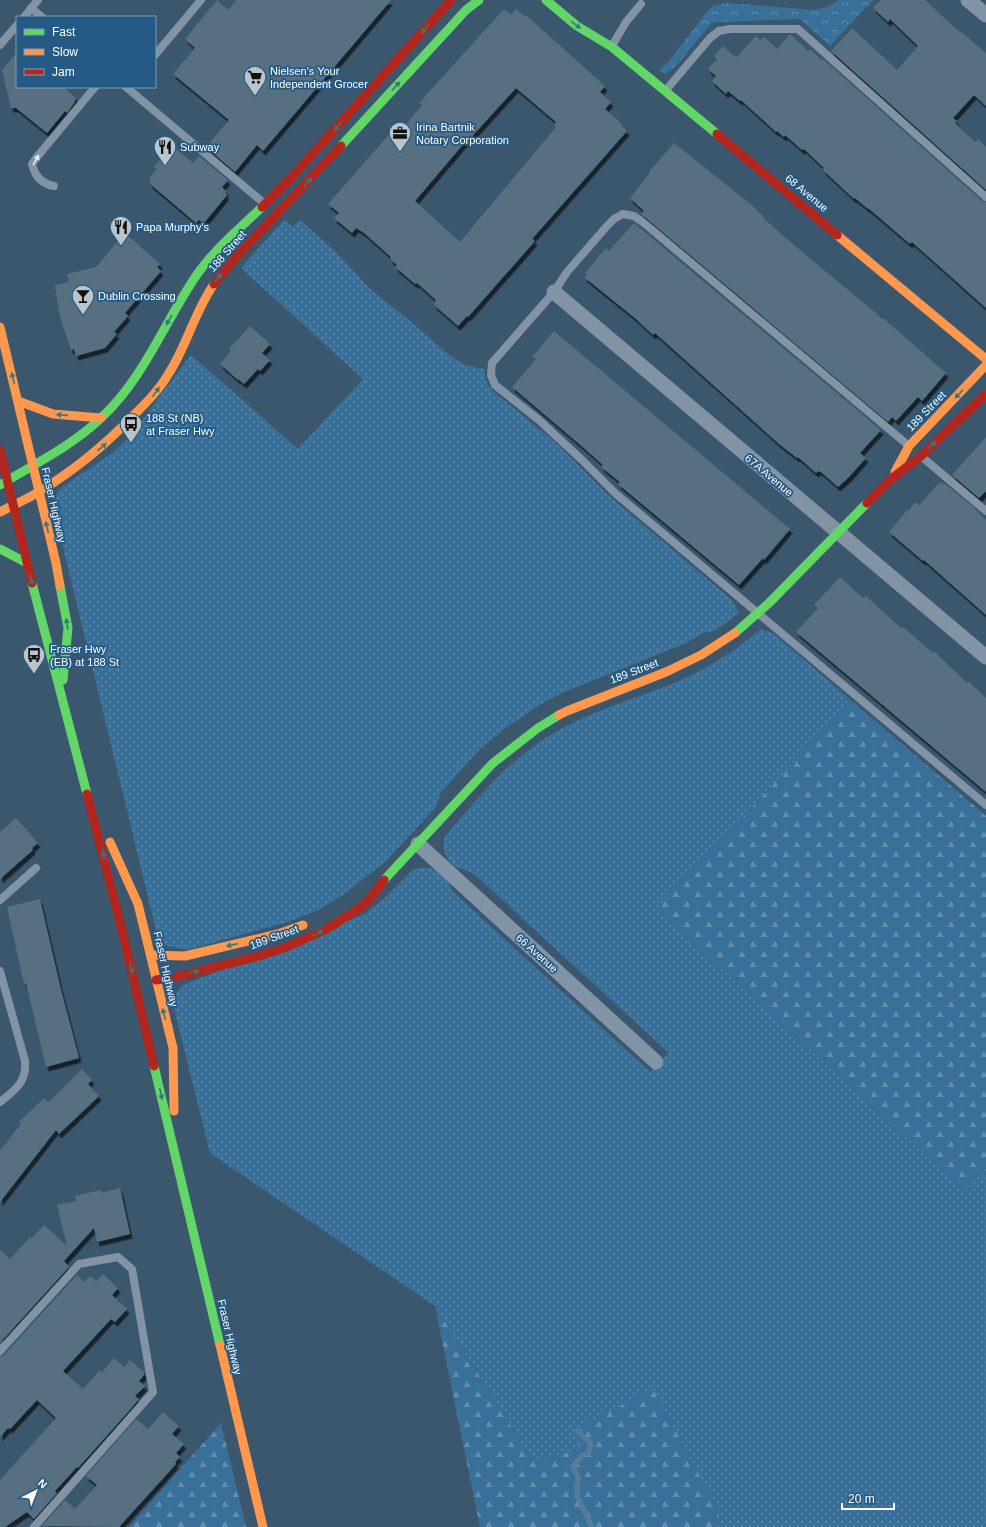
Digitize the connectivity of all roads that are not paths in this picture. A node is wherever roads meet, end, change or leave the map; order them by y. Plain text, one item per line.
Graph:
1 (38, 0) edge
2 (201, 0) edge
3 (451, 0) edge
4 (479, 0) edge
5 (546, 0) edge
6 (968, 0) edge
7 (641, 4) dead end
8 (32, 8) junction
9 (986, 15) edge
10 (25, 16) edge
11 (41, 16) edge
12 (16, 26) edge
13 (595, 26) dead end
14 (0, 45) edge
15 (612, 47) junction
16 (156, 54) edge
17 (94, 88) edge
18 (129, 88) edge
19 (665, 91) junction
20 (54, 186) dead end
21 (986, 197) edge
22 (264, 204) junction
23 (281, 210) junction
24 (554, 292) junction
25 (0, 327) edge
26 (986, 358) edge
27 (986, 365) edge
28 (986, 394) edge
29 (18, 401) junction
30 (101, 418) junction
31 (909, 446) junction
32 (0, 450) edge
33 (921, 456) junction
34 (32, 466) junction
35 (891, 479) junction
36 (4, 483) edge
37 (39, 492) junction
38 (14, 505) junction
39 (986, 511) edge
40 (0, 512) edge
41 (839, 533) junction
42 (0, 549) edge
43 (27, 563) junction
44 (758, 613) junction
45 (986, 657) edge
46 (61, 691) junction
47 (90, 801) junction
48 (986, 805) edge
49 (418, 844) junction
50 (36, 868) dead end
51 (383, 881) junction
52 (364, 892) dead end
53 (0, 900) edge
54 (312, 921) dead end
55 (122, 930) junction
56 (151, 955) junction
57 (0, 971) edge
58 (156, 980) junction
59 (656, 1062) dead end
60 (0, 1102) edge
61 (174, 1152) junction
62 (0, 1351) edge
63 (34, 1527) edge
64 (263, 1527) edge

1 - 8 lane
2 - 16 lane
3 -> 22 street, 188 Street
23 -> 4 street, 188 Street
5 -> 15 street, 68 Avenue
6 - 9 street
7 - 15 lane
8 - 10 lane
8 - 11 lane
12 - 14 lane
13 - 15 street, 68 Avenue
15 - 19 street, 68 Avenue
20 -> 17 lane
18 - 22 lane
19 - 21 lane
19 - 26 street, 68 Avenue
22 - 23 lane
22 -> 30 street, 188 Street
37 -> 23 street, 188 Street
24 - 31 lane
24 - 41 street, 67A Avenue
24 - 44 lane
29 -> 25 street, Fraser Highway
27 -> 31 street, 189 Street
33 -> 28 street, 189 Street
30 -> 29 street
29 - 34 street, Fraser Highway
30 - 34 street, 188 Street
31 - 33 lane
31 - 35 street, 189 Street
32 - 36 street, Fraser Highway
33 - 35 street, 189 Street
33 - 39 lane
34 - 36 street, 188 Street
34 - 37 street, Fraser Highway
35 - 41 street, 189 Street
36 - 38 street, Fraser Highway
37 - 38 street, 188 Street
46 -> 37 street, Fraser Highway
38 - 40 street, 188 Street
38 - 43 street, Fraser Highway
41 - 44 street, 189 Street
41 - 45 street, 67A Avenue
42 - 43 street
43 -> 46 street, Fraser Highway
44 - 48 lane
44 - 49 street, 189 Street
46 - 47 street, Fraser Highway
47 -> 55 street, Fraser Highway
47 - 56 street, Fraser Highway
49 - 51 street, 189 Street
49 - 59 street, 66 Avenue
50 - 53 lane
51 - 52 street, 189 Street
58 -> 51 street, 189 Street
54 -> 56 street, 189 Street
55 - 58 street
55 -> 61 street, Fraser Highway
56 - 58 street, Fraser Highway
57 - 60 lane
61 -> 58 street, Fraser Highway
61 - 64 street, Fraser Highway
62 - 63 lane

